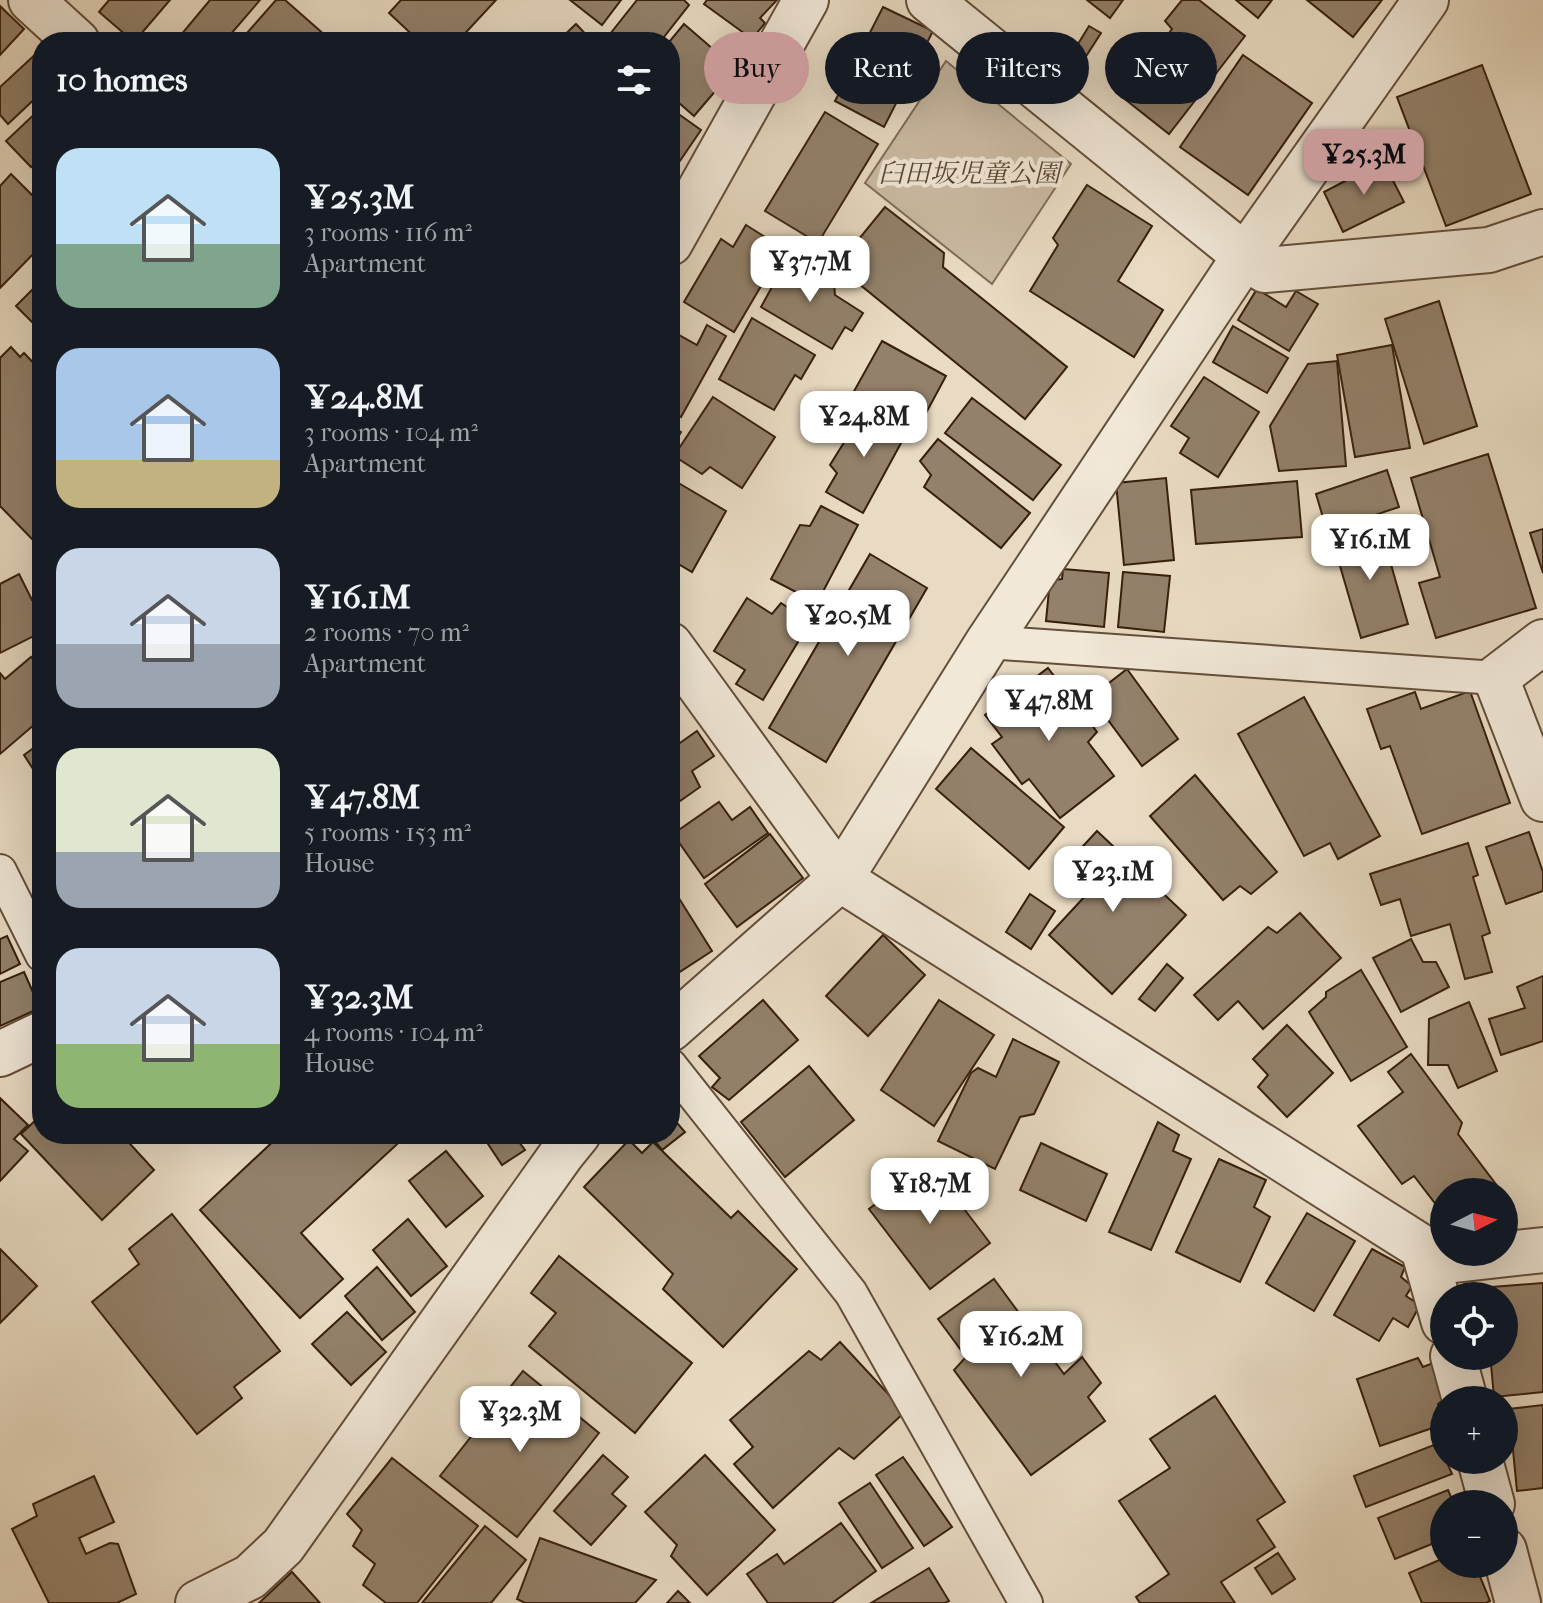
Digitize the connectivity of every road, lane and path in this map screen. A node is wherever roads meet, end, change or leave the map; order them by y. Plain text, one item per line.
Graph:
1 (31, 0) edge
2 (806, 0) edge
3 (929, 0) edge
4 (1426, 0) edge
5 (66, 32) edge
6 (680, 225) edge
7 (1543, 232) edge
8 (1245, 256) junction
9 (988, 642) junction
10 (1543, 642) edge
11 (680, 659) edge
12 (1496, 678) junction
13 (1543, 799) edge
14 (0, 871) edge
15 (840, 879) junction
16 (32, 935) edge
17 (680, 1020) edge
18 (32, 1039) edge
19 (0, 1054) edge
20 (680, 1078) edge
21 (559, 1144) edge
22 (1543, 1250) edge
23 (1428, 1263) junction
24 (1433, 1282) edge
25 (1511, 1578) edge
26 (198, 1603) edge
27 (1026, 1603) edge
28 (1518, 1603) edge

1 - 5 street
2 - 6 street
3 - 8 street
4 - 8 street
7 - 8 street
8 - 9 street
9 - 12 lane
9 - 15 street
10 - 12 street
11 - 15 street
12 - 13 street
14 - 16 lane
15 - 17 street
15 - 23 street
18 - 19 street
20 - 27 lane
21 - 26 street
22 - 23 street
23 - 24 street
25 - 28 street

